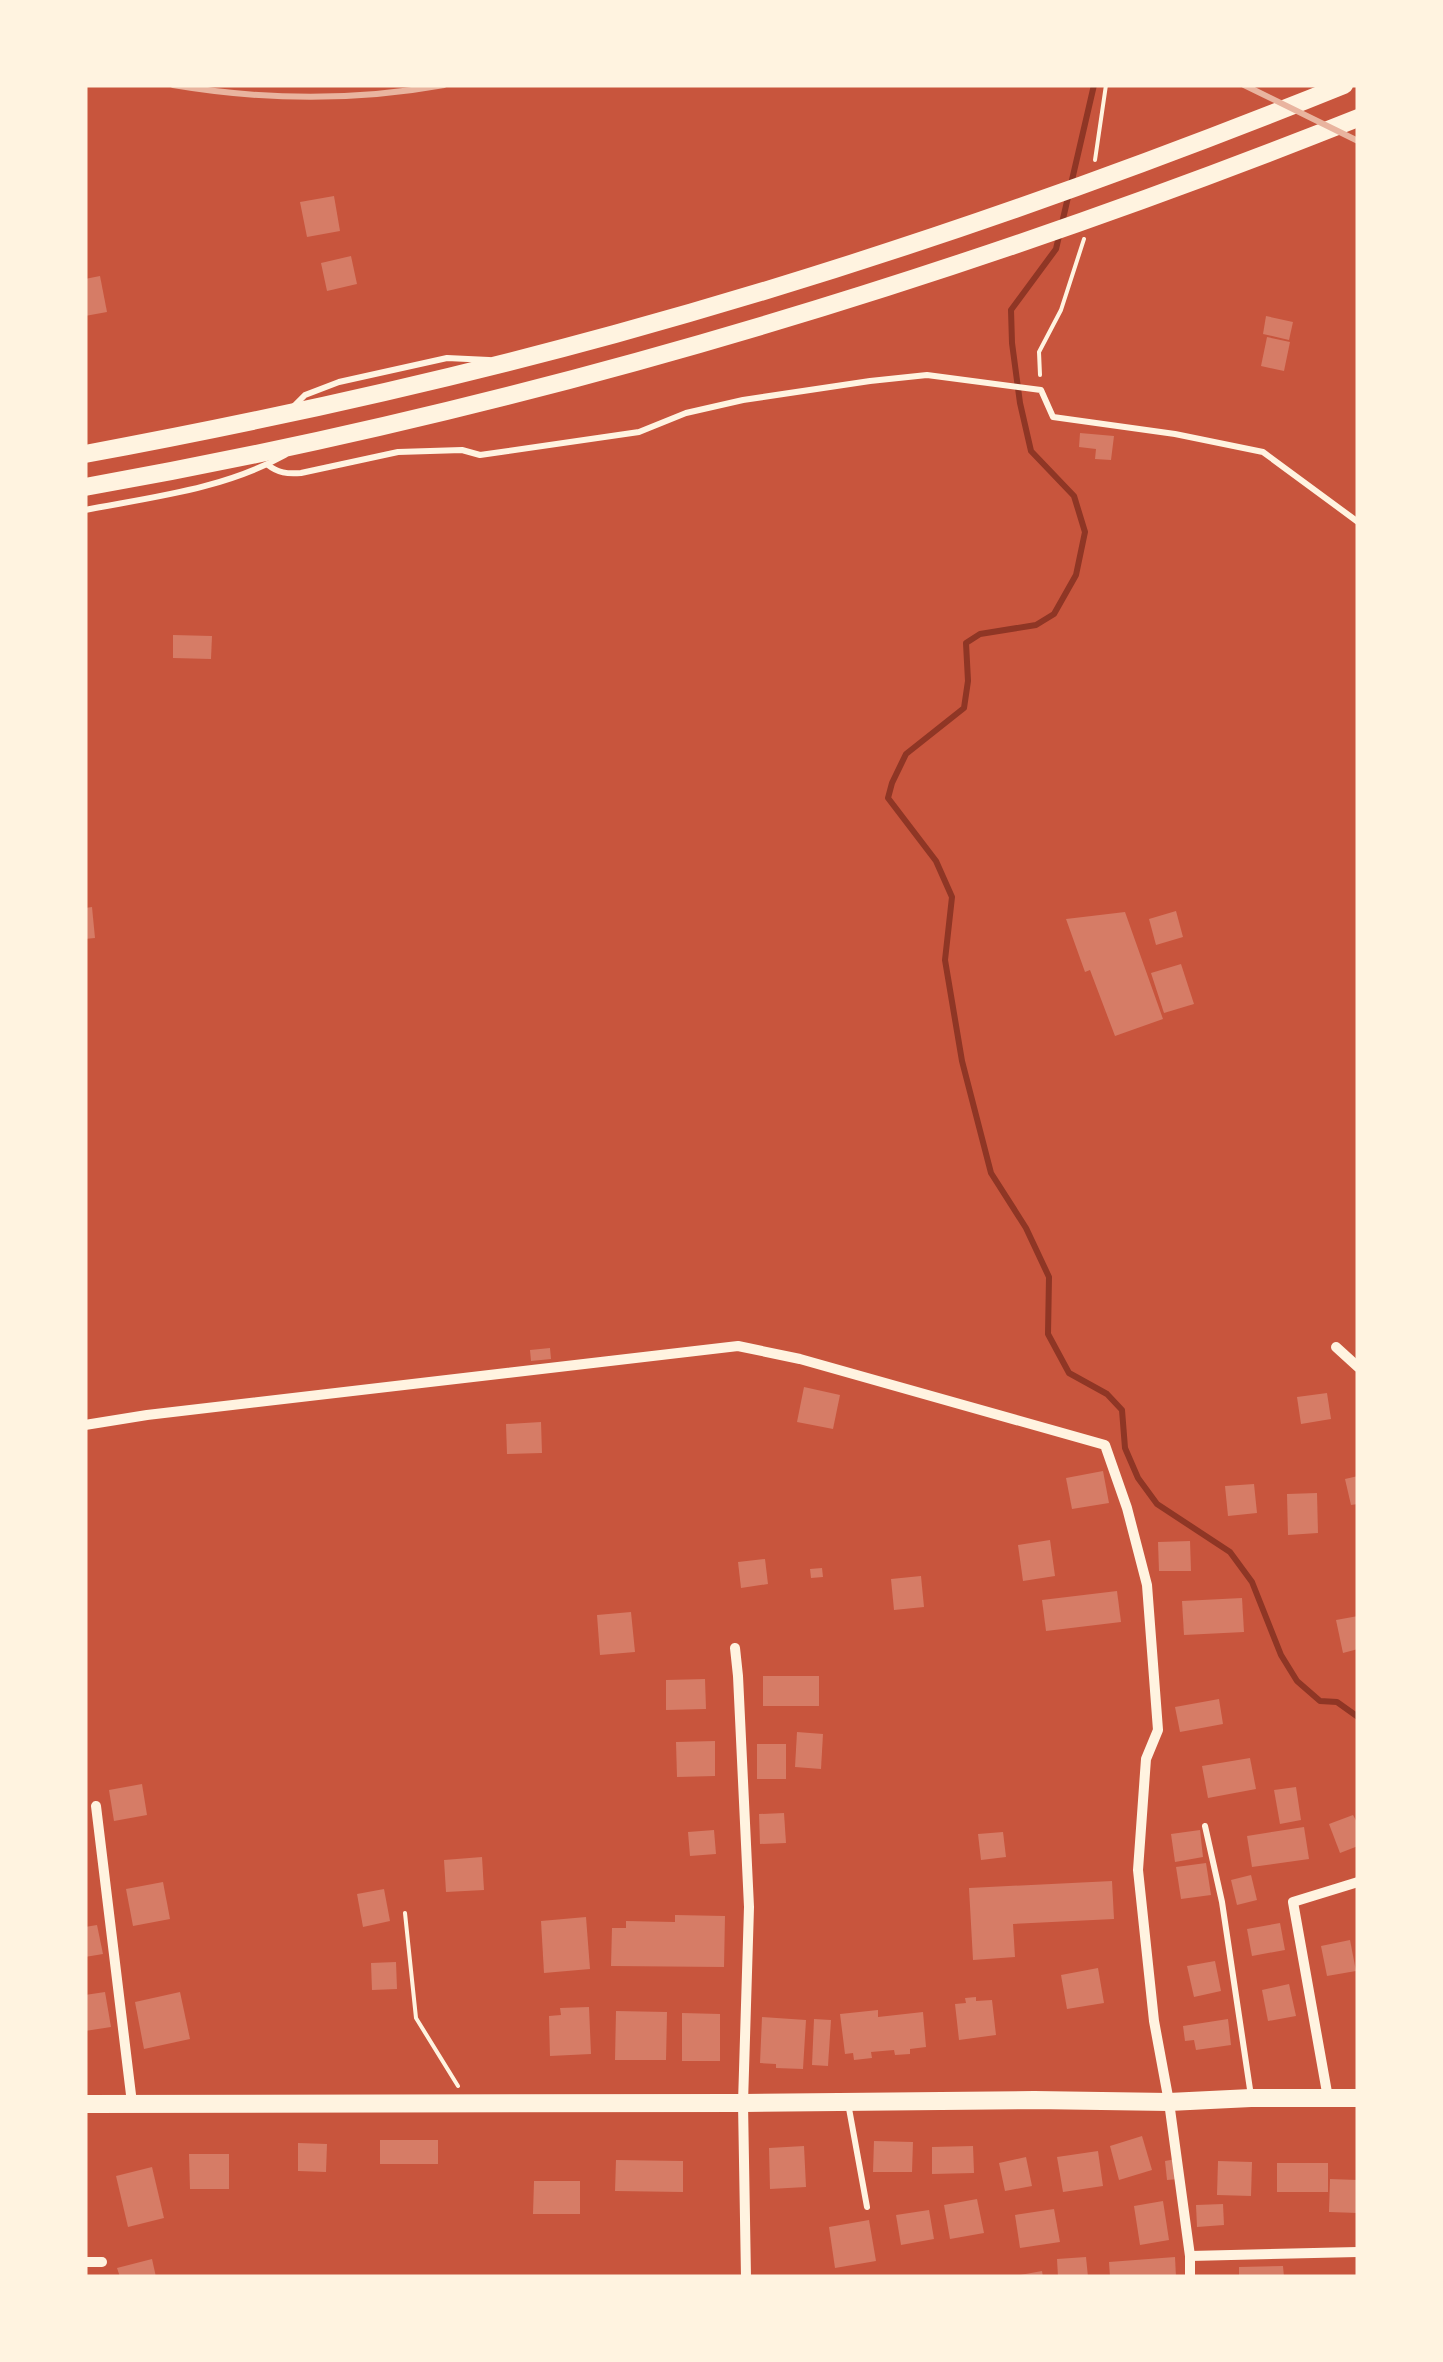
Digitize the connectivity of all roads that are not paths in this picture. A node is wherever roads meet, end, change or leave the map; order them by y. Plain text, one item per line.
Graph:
1 (1344, 85) edge
2 (1358, 118) edge
3 (304, 444) junction
4 (85, 454) edge
5 (268, 464) junction
6 (85, 488) edge
7 (85, 510) edge
8 (1358, 522) edge
9 (1336, 1347) dead end
10 (1358, 1366) edge
11 (85, 1425) edge
12 (735, 1648) dead end
13 (96, 1806) dead end
14 (1205, 1826) dead end
15 (1358, 1882) edge
16 (1251, 2098) junction
17 (1328, 2098) junction
18 (1358, 2098) edge
19 (848, 2102) junction
20 (1168, 2102) junction
21 (132, 2103) junction
22 (85, 2104) edge
23 (743, 2104) junction
24 (867, 2207) dead end
25 (1358, 2252) edge
26 (1190, 2256) junction
27 (85, 2262) edge
28 (102, 2262) dead end
29 (746, 2277) edge
30 (1190, 2277) edge

1 - 4 main road
2 - 3 main road
3 - 5 lane
3 - 6 main road
5 - 7 lane
5 - 8 lane
9 - 10 street
11 - 20 street
12 - 23 street
13 - 21 street
14 - 16 lane
15 - 17 street
16 - 17 main road
16 - 20 main road
17 - 18 main road
19 - 20 main road
19 - 23 main road
19 - 24 lane
20 - 26 street
21 - 22 main road
21 - 23 main road
23 - 29 street
25 - 26 street
26 - 30 street
27 - 28 street

